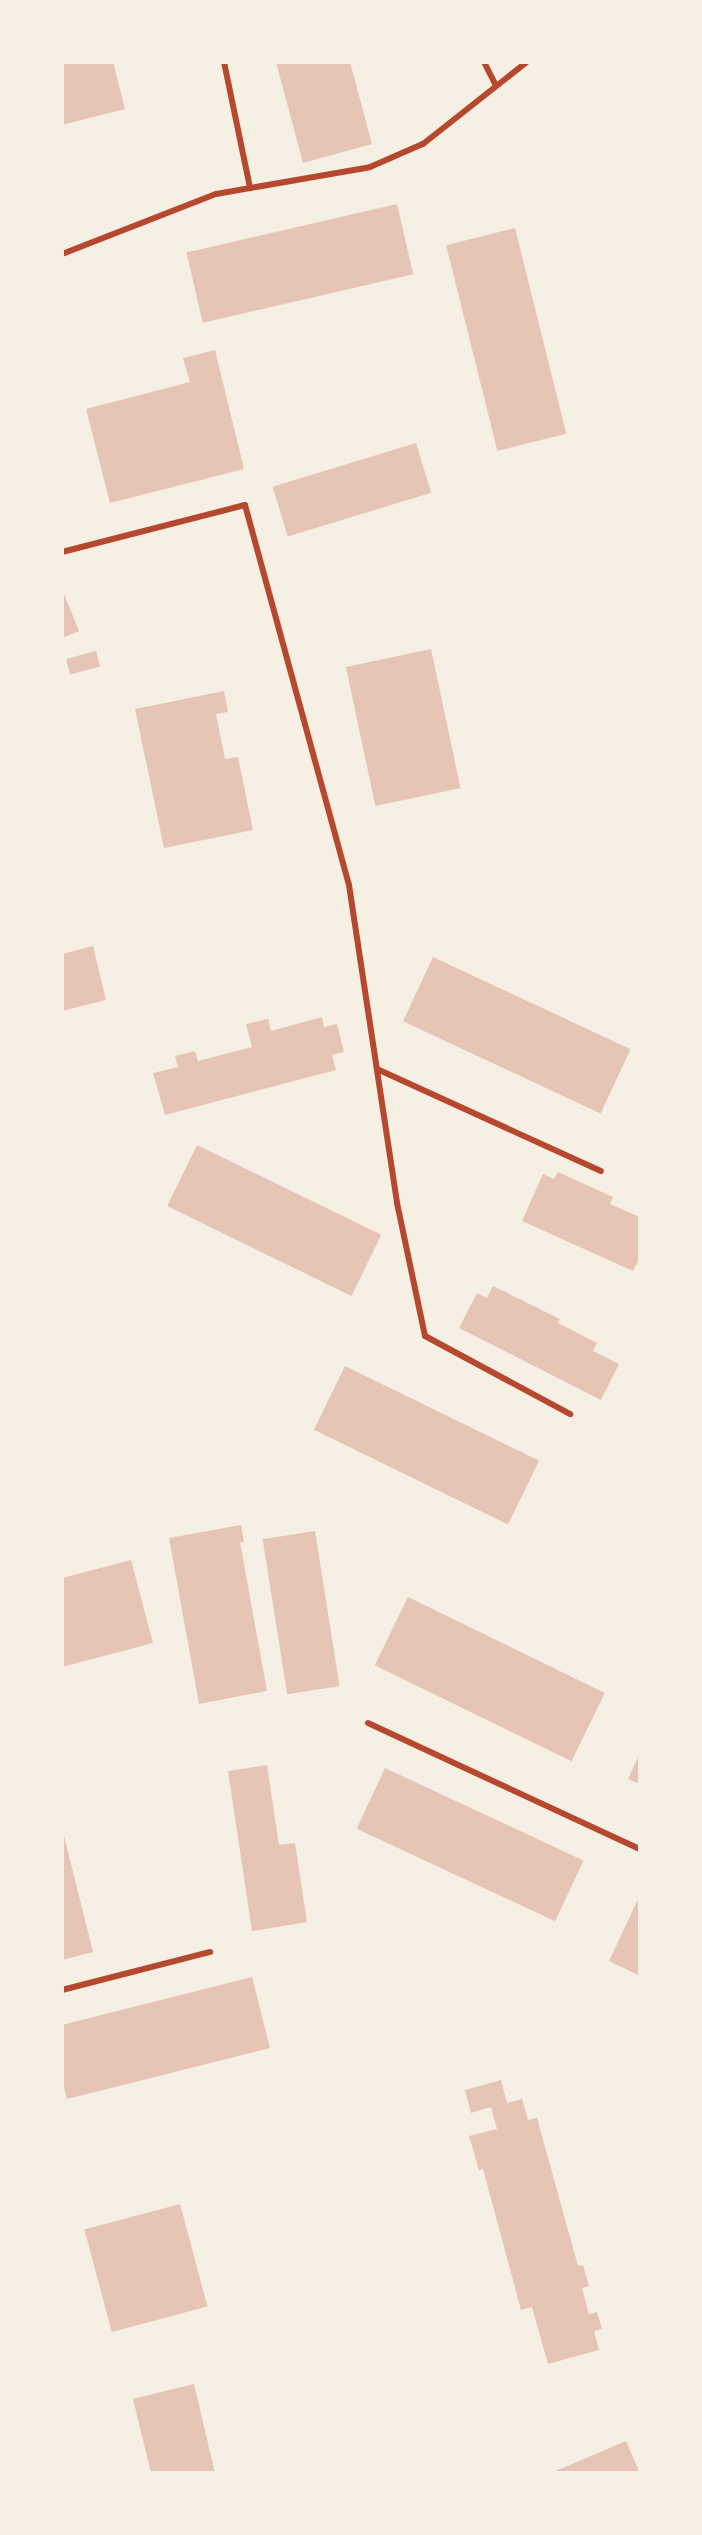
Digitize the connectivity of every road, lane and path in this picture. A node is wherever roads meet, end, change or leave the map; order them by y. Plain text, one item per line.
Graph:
1 (224, 62) edge
2 (484, 62) edge
3 (527, 62) edge
4 (495, 84) junction
5 (250, 188) junction
6 (62, 254) edge
7 (62, 552) edge
8 (377, 1069) junction
9 (601, 1171) dead end
10 (570, 1414) dead end
11 (368, 1723) dead end
12 (640, 1849) edge
13 (210, 1952) dead end
14 (62, 1990) edge

1 - 5 lane
2 - 4 lane
3 - 4 lane
4 - 5 lane
5 - 6 lane
7 - 8 lane
8 - 9 lane
8 - 10 lane
11 - 12 lane
13 - 14 lane

